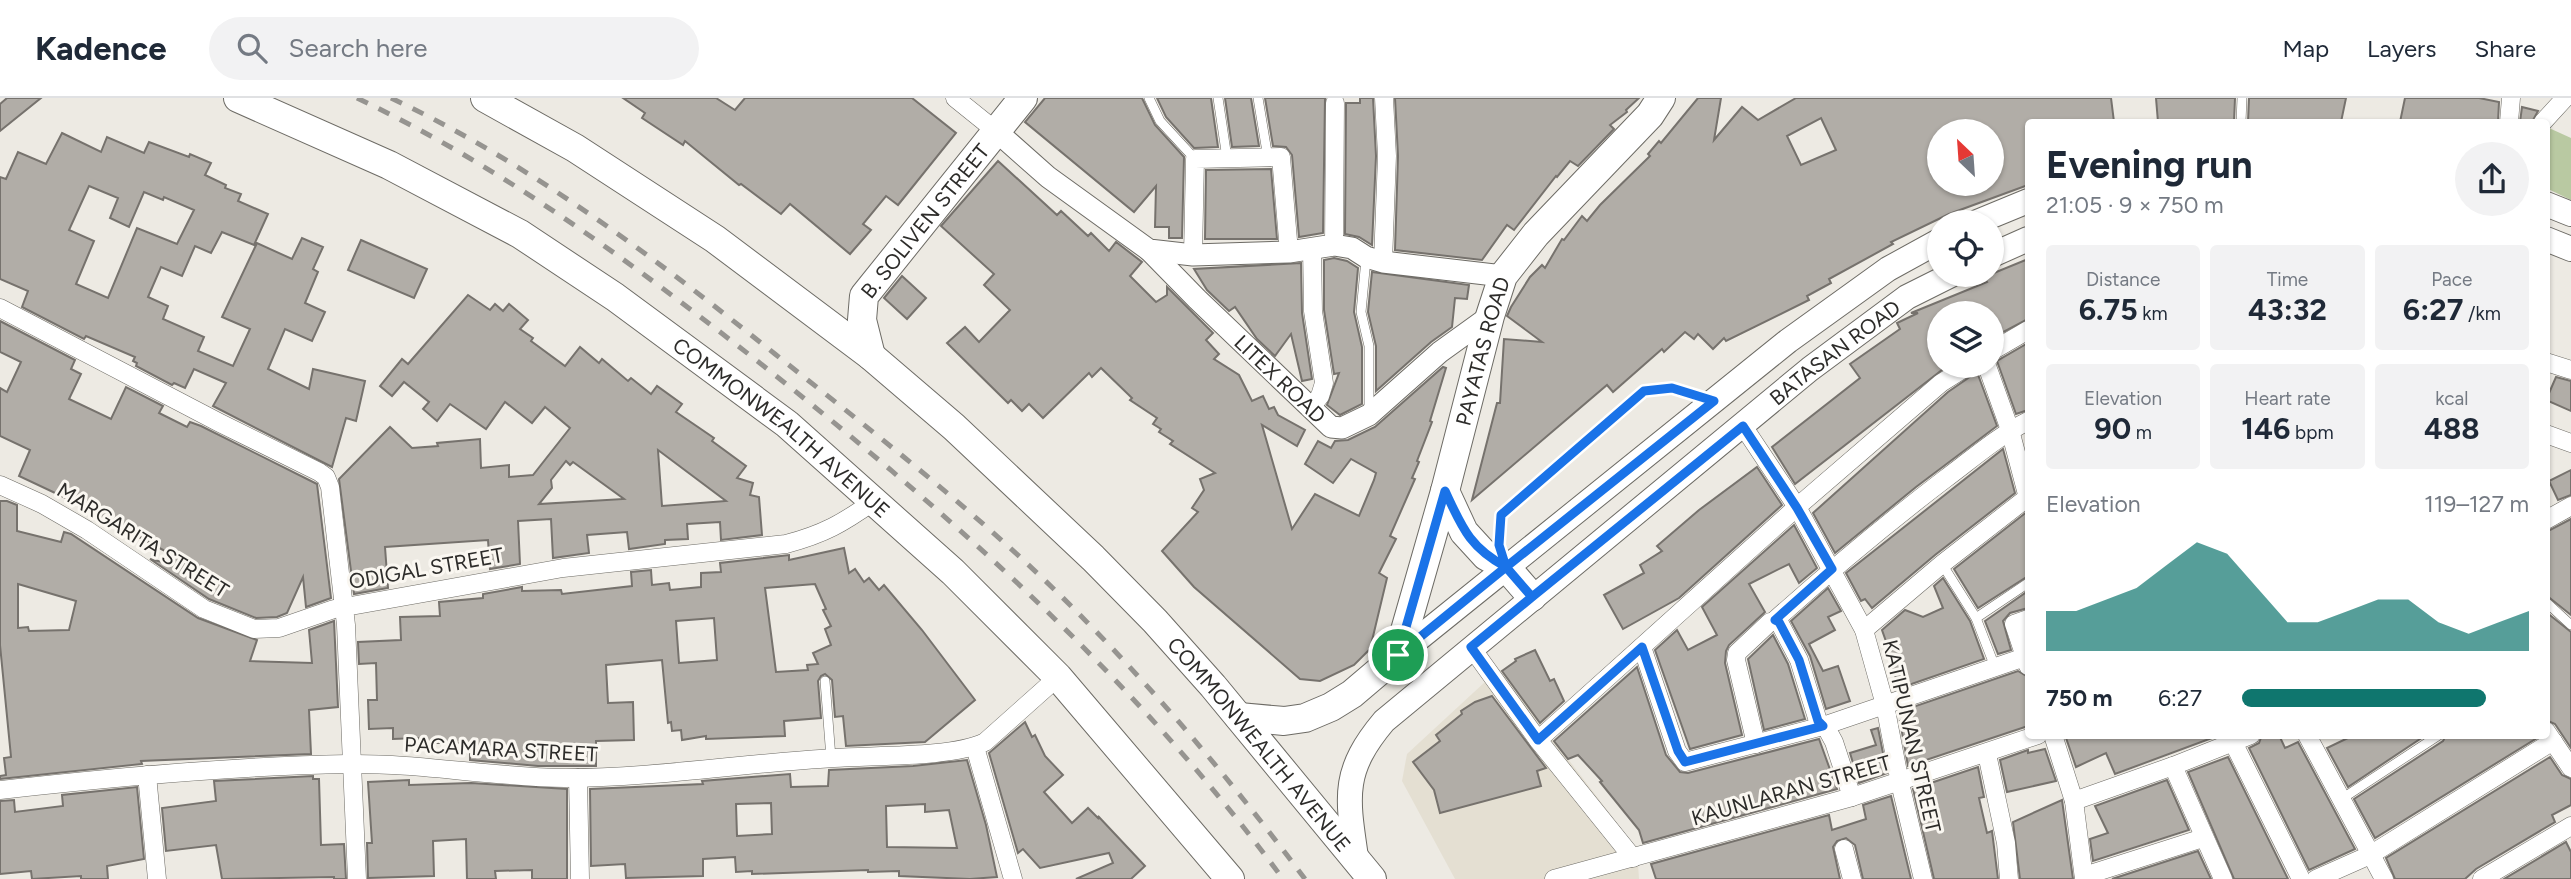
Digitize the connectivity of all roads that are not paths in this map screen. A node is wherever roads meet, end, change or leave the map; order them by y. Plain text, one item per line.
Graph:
1 (238, 98) edge
2 (485, 98) edge
3 (955, 98) edge
4 (1023, 98) edge
5 (1149, 98) edge
6 (1218, 98) edge
7 (1258, 98) edge
8 (1384, 98) edge
9 (1661, 98) edge
10 (2242, 98) edge
11 (2511, 98) edge
12 (2565, 98) edge
13 (1335, 103) dead end
14 (2241, 119) edge
15 (2509, 119) edge
16 (2546, 119) edge
17 (996, 131) junction
18 (1227, 158) junction
19 (1268, 158) junction
20 (1195, 159) junction
21 (2025, 202) edge
22 (2550, 206) edge
23 (2004, 211) edge
24 (2571, 214) edge
25 (2025, 240) edge
26 (2550, 240) edge
27 (1334, 245) junction
28 (1312, 248) junction
29 (1927, 248) edge
30 (2571, 248) edge
31 (1149, 250) junction
32 (2004, 250) edge
33 (1289, 252) junction
34 (1194, 255) junction
35 (1375, 259) junction
36 (1503, 276) junction
37 (1927, 287) edge
38 (0, 307) edge
39 (1490, 316) junction
40 (2025, 332) edge
41 (2004, 344) edge
42 (871, 356) junction
43 (2550, 363) edge
44 (2571, 370) edge
45 (1949, 378) edge
46 (1991, 378) edge
47 (1714, 401) junction
48 (1310, 409) junction
49 (1369, 415) junction
50 (2025, 422) edge
51 (1743, 426) junction
52 (2010, 430) junction
53 (2550, 435) edge
54 (2571, 443) edge
55 (0, 485) edge
56 (2025, 486) edge
57 (1445, 491) junction
58 (2025, 499) edge
59 (874, 501) junction
60 (1797, 508) junction
61 (2570, 508) edge
62 (2550, 518) edge
63 (1942, 564) junction
64 (1506, 567) junction
65 (1832, 569) junction
66 (2025, 585) edge
67 (1532, 597) junction
68 (2550, 606) edge
69 (344, 607) junction
70 (1976, 618) junction
71 (1775, 620) junction
72 (2021, 622) edge
73 (2571, 625) edge
74 (1864, 630) junction
75 (1471, 647) junction
76 (1642, 647) junction
77 (2025, 648) edge
78 (1398, 655) junction
79 (2025, 661) edge
80 (1995, 667) junction
81 (1058, 677) junction
82 (825, 681) dead end
83 (1885, 705) junction
84 (1239, 717) junction
85 (1823, 726) junction
86 (2550, 736) edge
87 (2027, 739) edge
88 (2054, 739) edge
89 (2242, 739) edge
90 (2313, 739) edge
91 (2433, 739) edge
92 (2545, 739) edge
93 (1538, 740) junction
94 (2233, 743) junction
95 (1756, 744) junction
96 (975, 747) junction
97 (1987, 754) junction
98 (831, 758) junction
99 (351, 764) junction
100 (2173, 766) junction
101 (2571, 768) edge
102 (147, 775) junction
103 (578, 778) junction
104 (1900, 783) junction
105 (0, 790) edge
106 (1852, 797) junction
107 (2340, 800) junction
108 (2074, 801) junction
109 (2571, 826) edge
110 (2203, 838) junction
111 (1844, 849) dead end
112 (2371, 855) junction
113 (1633, 858) junction
114 (1364, 868) edge
115 (2084, 877) edge
116 (157, 879) edge
117 (357, 879) edge
118 (580, 879) edge
119 (1013, 879) edge
120 (1230, 879) edge
121 (1554, 879) edge
122 (1852, 879) edge
123 (1923, 879) edge
124 (2009, 879) edge
125 (2223, 879) edge
126 (2301, 879) edge
127 (2316, 879) edge
128 (2384, 879) edge
129 (2482, 879) edge

1 - 59 main road, COMMONWEALTH AVENUE
2 - 42 main road, COMMONWEALTH AVENUE
3 - 17 street
4 - 17 main road, B. SOLIVEN STREET
5 - 20 lane
6 - 18 lane
7 - 19 lane
8 - 35 street
9 - 36 main road, PAYATAS ROAD
10 - 14 lane
11 - 15 street
12 - 16 street
13 - 27 street
17 - 31 street, LITEX ROAD
17 - 42 main road, B. SOLIVEN STREET
18 - 19 street
18 - 20 street
19 - 33 street
20 - 34 street
21 - 23 main road
22 - 24 main road
25 - 32 main road
26 - 30 main road
27 - 28 street
27 - 35 street
28 - 33 street
28 - 48 street
29 - 47 main road, BATASAN ROAD
31 - 34 street
31 - 48 street, LITEX ROAD
33 - 34 street
35 - 36 street
35 - 49 lane
36 - 39 main road, PAYATAS ROAD
37 - 51 main road, BATASAN ROAD
38 - 69 street, ODIGAL STREET
39 - 49 street, LITEX ROAD
39 - 57 main road, PAYATAS ROAD
40 - 41 street
42 - 84 main road, COMMONWEALTH AVENUE
43 - 44 street
45 - 60 street
46 - 52 street
47 - 64 main road, BATASAN ROAD
47 - 64 lane
48 - 49 street, LITEX ROAD
50 - 52 street
51 - 60 street, KATIPUNAN STREET
51 - 67 main road, BATASAN ROAD
52 - 56 street
52 - 65 street
53 - 54 street
55 - 69 street, MARGARITA STREET
57 - 64 main road
57 - 78 main road, PAYATAS ROAD
58 - 63 street
59 - 69 street, ODIGAL STREET
59 - 81 main road, COMMONWEALTH AVENUE
60 - 65 street, KATIPUNAN STREET
60 - 76 street
61 - 62 street
63 - 70 lane
63 - 74 street
64 - 67 main road
64 - 78 main road, BATASAN ROAD
65 - 71 street
65 - 74 street, KATIPUNAN STREET
66 - 70 lane
67 - 75 main road, BATASAN ROAD
68 - 73 lane
69 - 99 street
70 - 80 lane
71 - 85 street
71 - 95 street
72 - 77 street
74 - 83 street, KATIPUNAN STREET
75 - 93 street
75 - 114 main road, BATASAN ROAD
76 - 93 street
76 - 95 street
78 - 84 main road, BATASAN ROAD
79 - 80 street
80 - 83 street
81 - 96 street, PACAMARA STREET
81 - 120 main road, COMMONWEALTH AVENUE
82 - 98 lane
83 - 85 street
83 - 104 street, KATIPUNAN STREET
84 - 114 main road, COMMONWEALTH AVENUE
85 - 95 street
85 - 106 street
86 - 101 street
87 - 97 street, KAUNLARAN STREET
88 - 108 street
89 - 94 street
90 - 107 street
91 - 107 lane
92 - 112 street
93 - 113 street
94 - 100 street
94 - 126 street
96 - 98 street, PACAMARA STREET
96 - 119 street
97 - 104 street, KAUNLARAN STREET
97 - 124 street
98 - 103 street, PACAMARA STREET
99 - 102 street, PACAMARA STREET
99 - 103 street, PACAMARA STREET
99 - 117 street
100 - 108 street
100 - 110 street
102 - 105 street, PACAMARA STREET
102 - 116 street
103 - 118 street
104 - 106 street, KAUNLARAN STREET
104 - 123 street, KATIPUNAN STREET
106 - 113 street, KAUNLARAN STREET
107 - 112 street
108 - 115 street
109 - 129 street
110 - 115 street
110 - 125 street
111 - 122 street
112 - 127 street
112 - 128 street
113 - 121 street, KAUNLARAN STREET

